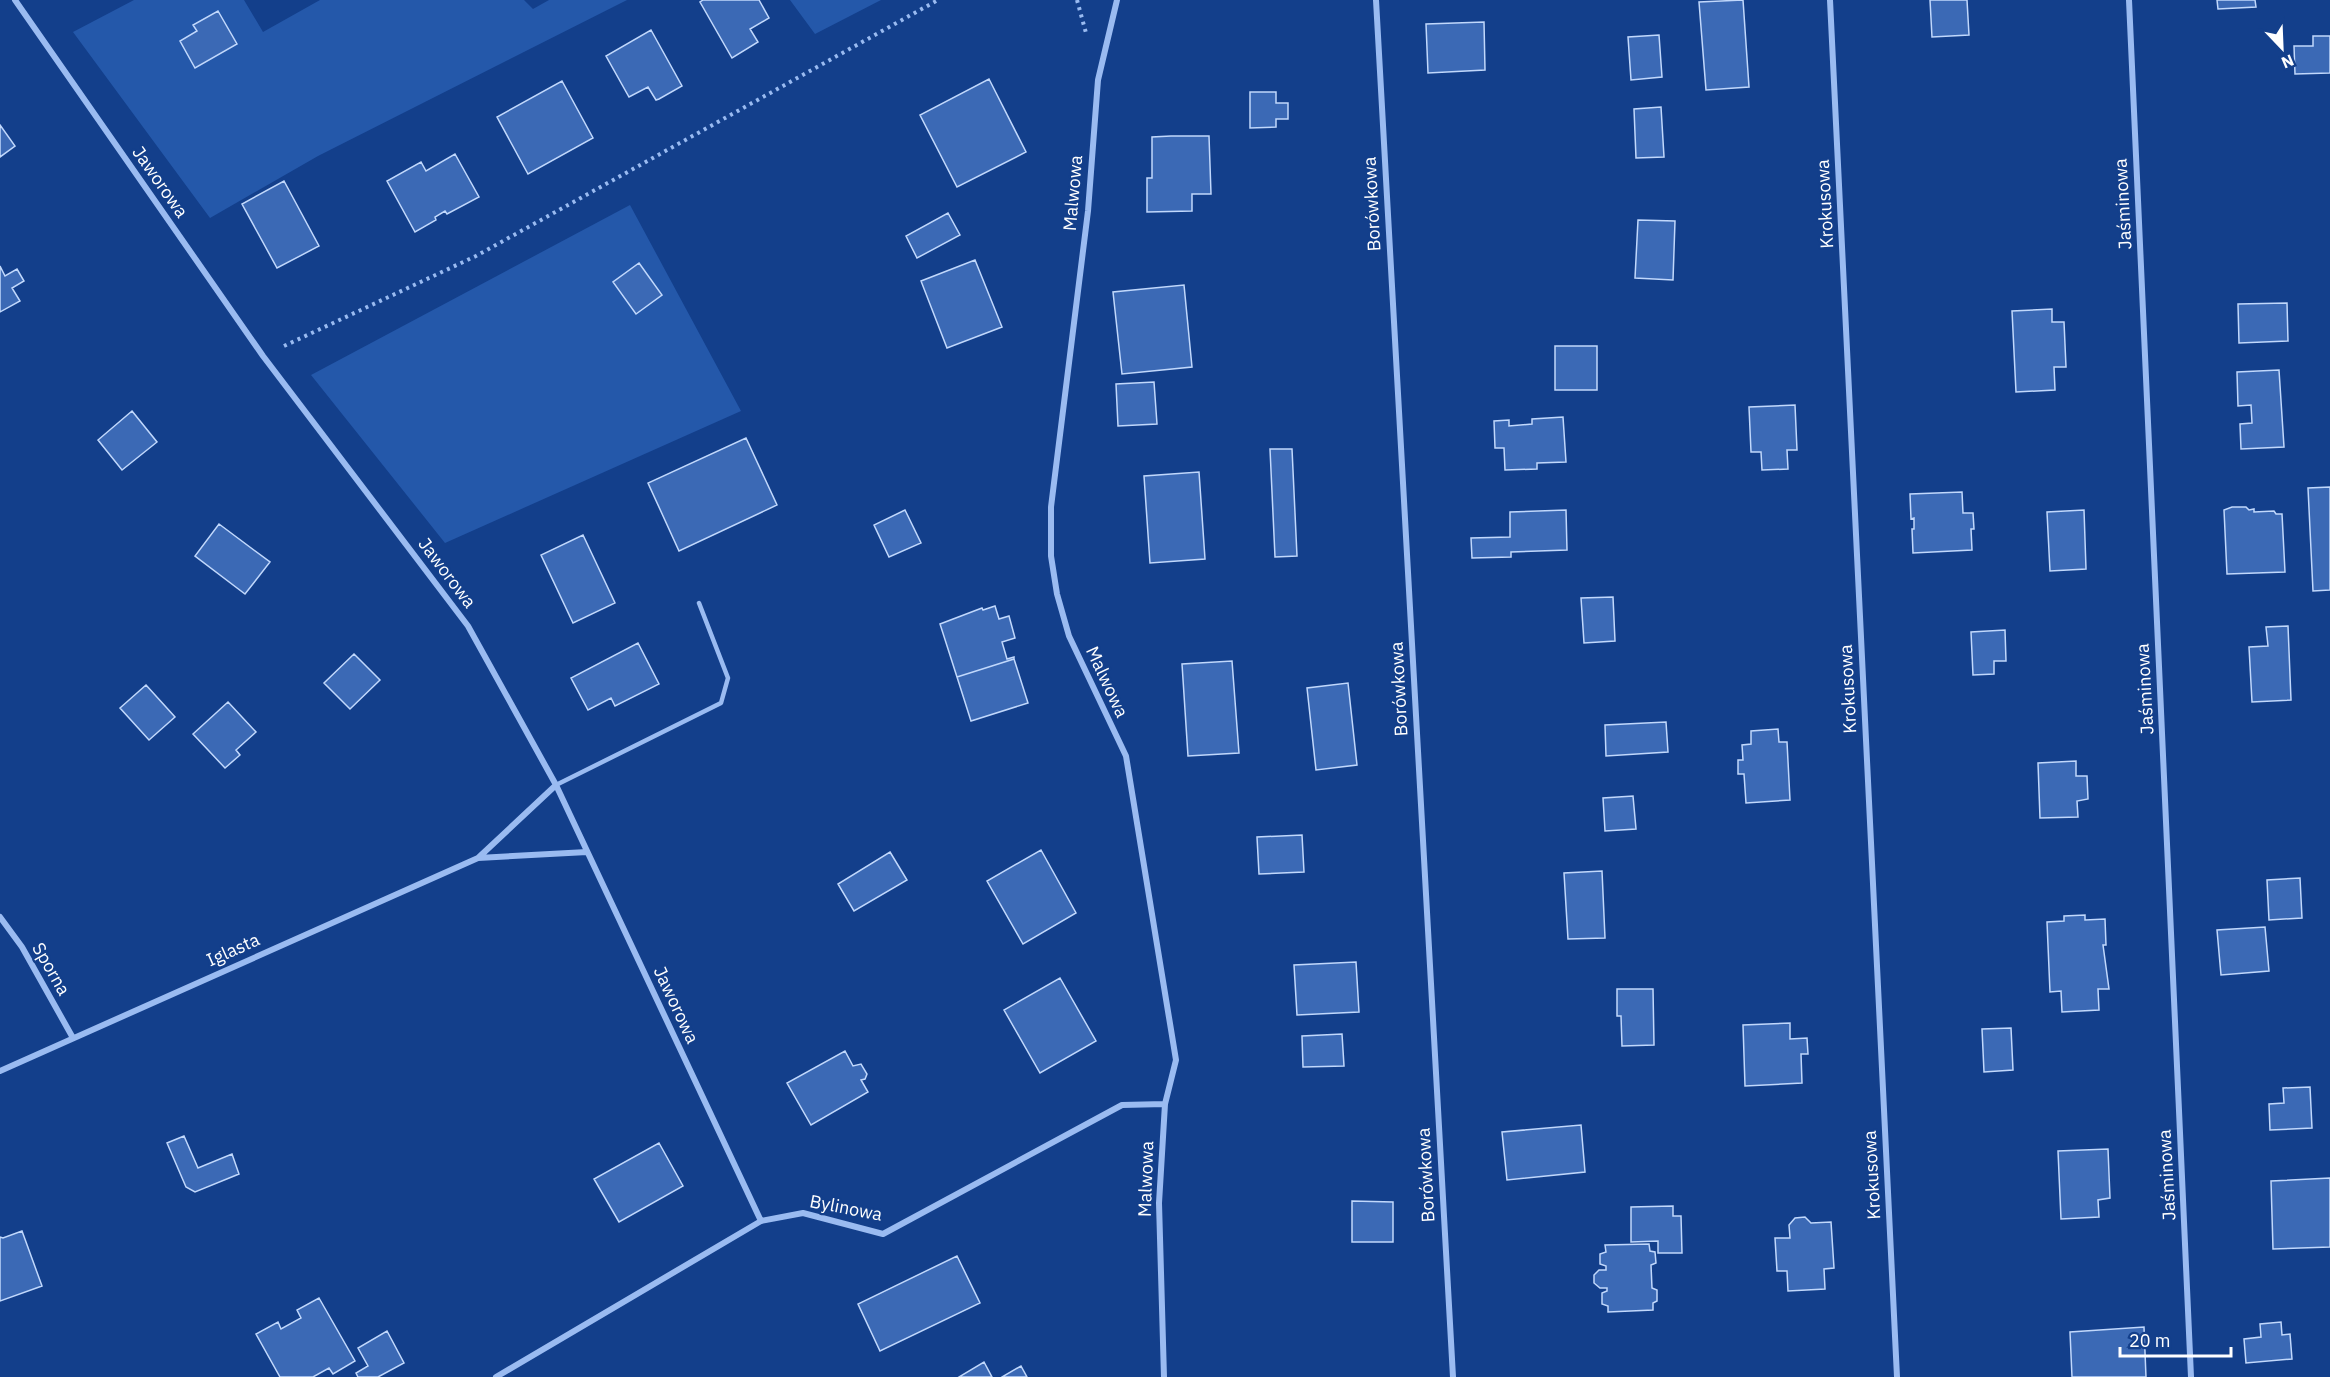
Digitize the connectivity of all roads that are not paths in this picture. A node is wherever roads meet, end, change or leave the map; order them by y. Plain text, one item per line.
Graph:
1 (15, 0) edge
2 (1117, 0) edge
3 (1376, 0) edge
4 (1830, 0) edge
5 (2129, 0) edge
6 (699, 603) dead end
7 (556, 785) junction
8 (587, 852) junction
9 (478, 858) junction
10 (0, 917) edge
11 (73, 1038) junction
12 (0, 1071) edge
13 (1165, 1104) junction
14 (761, 1221) junction
15 (496, 1377) edge
16 (1164, 1377) edge
17 (1453, 1377) edge
18 (1897, 1377) edge
19 (2191, 1377) edge

1 - 7 street, Jaworowa
2 - 13 street, Malwowa
3 - 17 street, Borówkowa
4 - 18 street, Krokusowa
5 - 19 street, Jaśminowa
6 - 7 lane
7 - 8 street, Jaworowa
7 - 9 street, Iglasta
8 - 9 street, Iglasta
8 - 14 street, Jaworowa
9 - 11 street, Iglasta
10 - 11 street, Sporna
11 - 12 street, Iglasta
13 - 14 street, Bylinowa
13 - 16 street, Malwowa
14 - 15 street, Bylinowa

